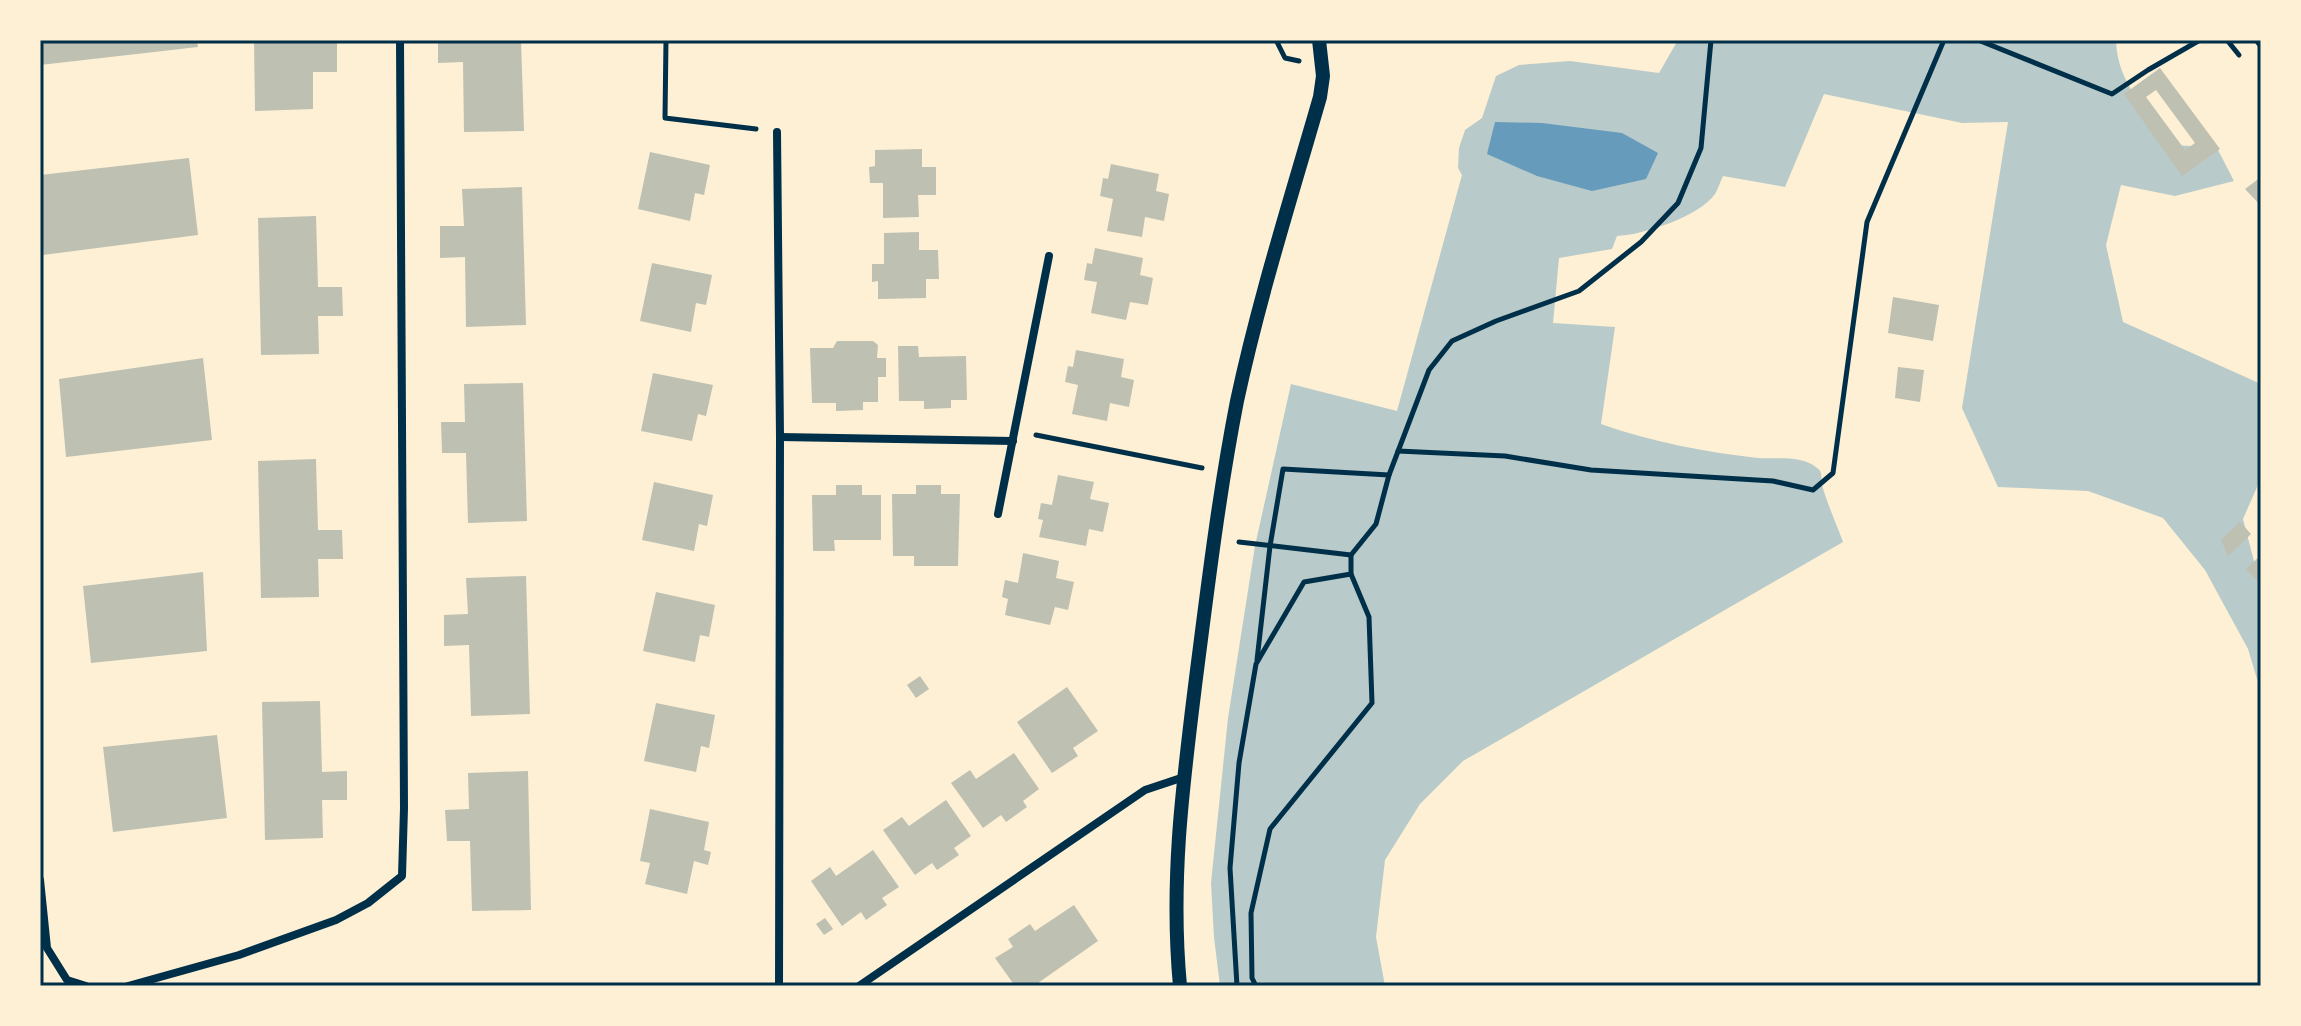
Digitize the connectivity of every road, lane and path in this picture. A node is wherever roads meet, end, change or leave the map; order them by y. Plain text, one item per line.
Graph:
1 (400, 40) edge
2 (666, 40) edge
3 (1319, 40) edge
4 (1711, 40) edge
5 (1944, 40) edge
6 (1978, 40) edge
7 (2200, 40) edge
8 (777, 132) joint
9 (1049, 256) dead end
10 (1015, 430) junction
11 (780, 437) junction
12 (1013, 441) junction
13 (1398, 451) junction
14 (1225, 472) junction
15 (1389, 475) junction
16 (998, 514) dead end
17 (1214, 539) junction
18 (1270, 546) junction
19 (1351, 555) junction
20 (1351, 574) junction
21 (1256, 664) junction
22 (1184, 777) junction
23 (40, 880) edge
24 (86, 986) edge
25 (128, 986) edge
26 (779, 986) edge
27 (859, 986) edge
28 (1180, 986) edge
29 (1237, 986) edge
30 (1256, 986) edge

1 - 25 street
2 - 8 path
3 - 14 street
4 - 13 path
5 - 13 path
6 - 7 path
8 - 11 street
9 - 10 street
10 - 12 street
10 - 14 path
11 - 12 street
11 - 26 street
12 - 16 street
13 - 15 path
14 - 17 street
15 - 18 path
15 - 19 path
17 - 18 path
17 - 22 street
18 - 19 path
18 - 21 path
19 - 20 path
20 - 21 path
20 - 30 path
21 - 29 path
22 - 27 street
22 - 28 street
23 - 24 street

